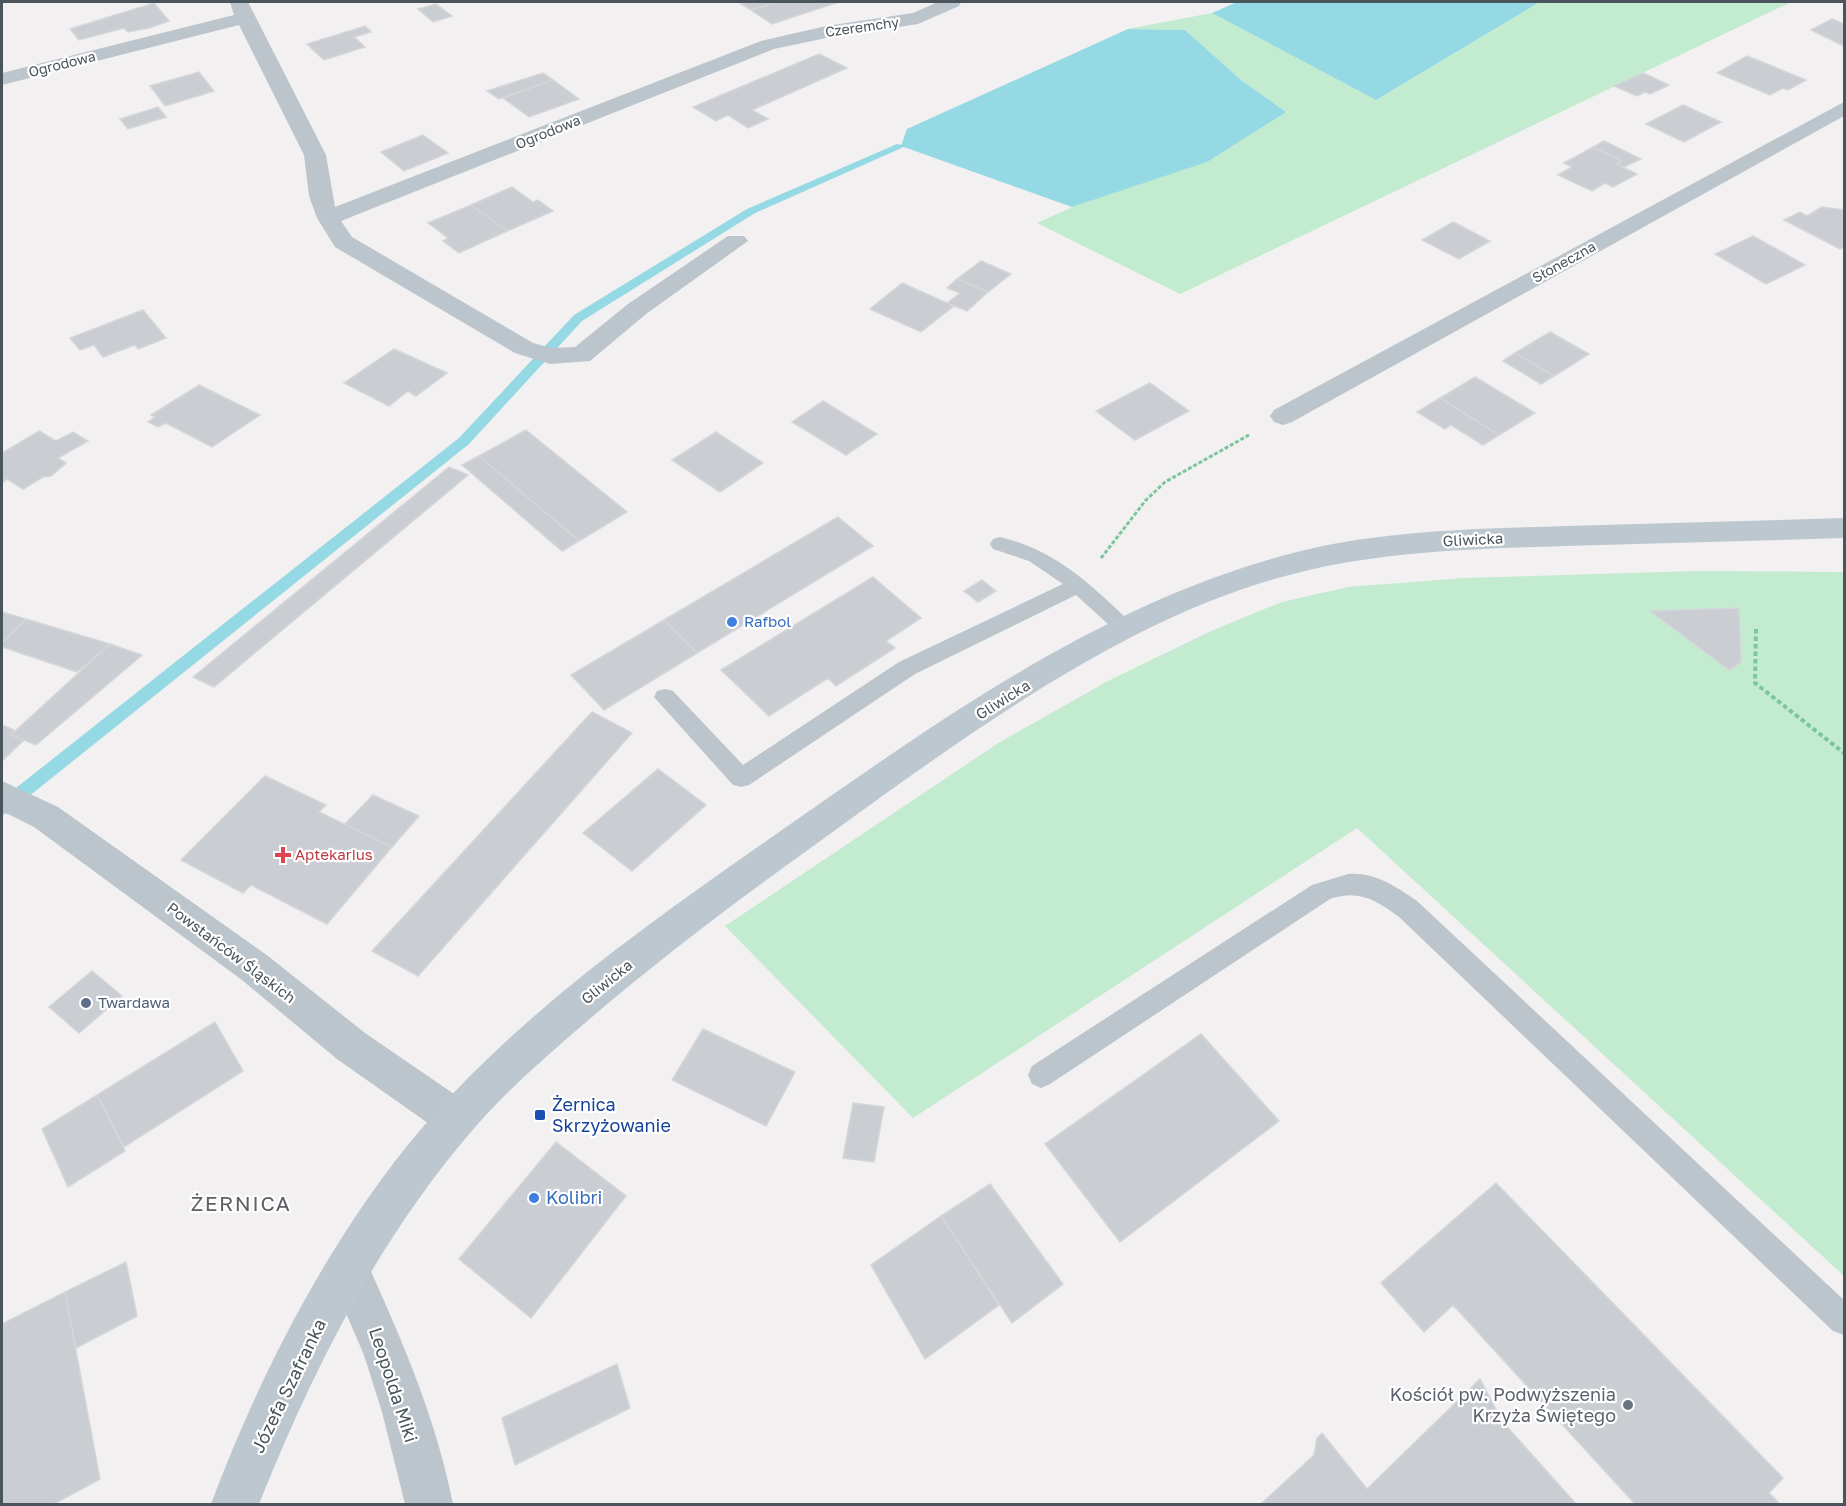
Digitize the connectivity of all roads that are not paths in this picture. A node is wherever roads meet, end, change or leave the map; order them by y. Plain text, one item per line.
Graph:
1 (952, 2) edge
2 (242, 10) edge
3 (768, 45) joint
4 (2, 80) edge
5 (1845, 108) edge
6 (328, 218) junction
7 (736, 241) dead end
8 (1283, 416) road end
9 (1845, 528) edge
10 (1000, 544) dead end
11 (1076, 586) junction
12 (1127, 630) junction
13 (665, 697) dead end
14 (2, 795) edge
15 (1041, 1075) dead end
16 (456, 1119) junction
17 (348, 1269) junction
18 (1845, 1320) edge
19 (235, 1504) edge
20 (429, 1504) edge

1 - 3 street, Czeremchy
2 - 4 street, Ogrodowa
2 - 6 street
3 - 6 street, Ogrodowa
5 - 8 street, Słoneczna
6 - 7 street
9 - 12 street, Gliwicka
10 - 11 lane
11 - 12 lane
11 - 13 lane
12 - 16 street, Gliwicka
14 - 16 street, Powstańców Śląskich
15 - 18 lane
16 - 17 street, Gliwicka
17 - 19 street, Józefa Szafranka
17 - 20 street, Leopolda Miki

